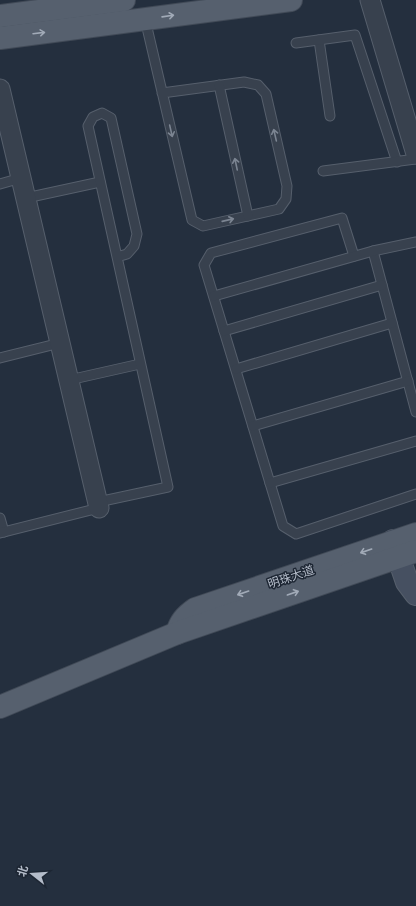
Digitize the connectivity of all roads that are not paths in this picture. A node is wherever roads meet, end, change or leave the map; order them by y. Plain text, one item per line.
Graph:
1 (124, 0) edge
2 (291, 0) edge
3 (370, 0) edge
4 (0, 16) edge
5 (146, 19) junction
6 (0, 38) edge
7 (319, 40) junction
8 (296, 43) dead end
9 (219, 85) junction
10 (0, 89) edge
11 (162, 93) junction
12 (330, 116) dead end
13 (416, 154) edge
14 (416, 159) edge
15 (397, 162) junction
16 (323, 171) dead end
17 (21, 178) junction
18 (100, 182) junction
19 (0, 184) edge
20 (26, 198) junction
21 (248, 216) junction
22 (416, 242) edge
23 (373, 251) junction
24 (354, 256) junction
25 (117, 257) junction
26 (382, 285) junction
27 (214, 296) junction
28 (392, 323) junction
29 (224, 331) junction
30 (60, 343) junction
31 (0, 358) edge
32 (140, 364) junction
33 (236, 369) junction
34 (69, 380) junction
35 (408, 381) junction
36 (416, 412) edge
37 (253, 426) junction
38 (416, 441) edge
39 (270, 483) junction
40 (416, 494) edge
41 (99, 505) junction
42 (0, 518) edge
43 (2, 533) edge
44 (416, 534) edge
45 (403, 550) edge
46 (416, 594) edge
47 (1, 706) edge

1 - 4 main road
5 -> 2 main road
3 - 13 street
6 -> 5 main road
5 - 11 lane
7 - 8 lane
7 - 12 lane
7 - 15 lane
9 - 11 lane
21 -> 9 lane
21 -> 9 lane
10 - 17 street
11 -> 21 lane
14 - 15 lane
15 - 16 lane
17 - 19 lane
17 - 20 street
18 - 20 lane
18 - 25 lane
18 - 25 lane
20 - 30 street
22 - 23 lane
23 - 24 lane
23 - 26 lane
24 - 27 lane
24 - 27 lane
25 - 32 lane
26 - 28 lane
26 - 29 lane
27 - 29 lane
28 - 33 lane
28 - 35 lane
29 - 33 lane
30 - 31 lane
30 - 34 street
32 - 34 lane
32 - 41 lane
33 - 37 lane
34 - 41 street
35 - 36 lane
35 - 37 lane
37 - 39 lane
38 - 39 lane
39 - 40 lane
41 - 43 lane
42 - 43 lane
44 - 45 main road, 明珠大道
45 - 46 street
45 - 47 main road, 明珠大道

